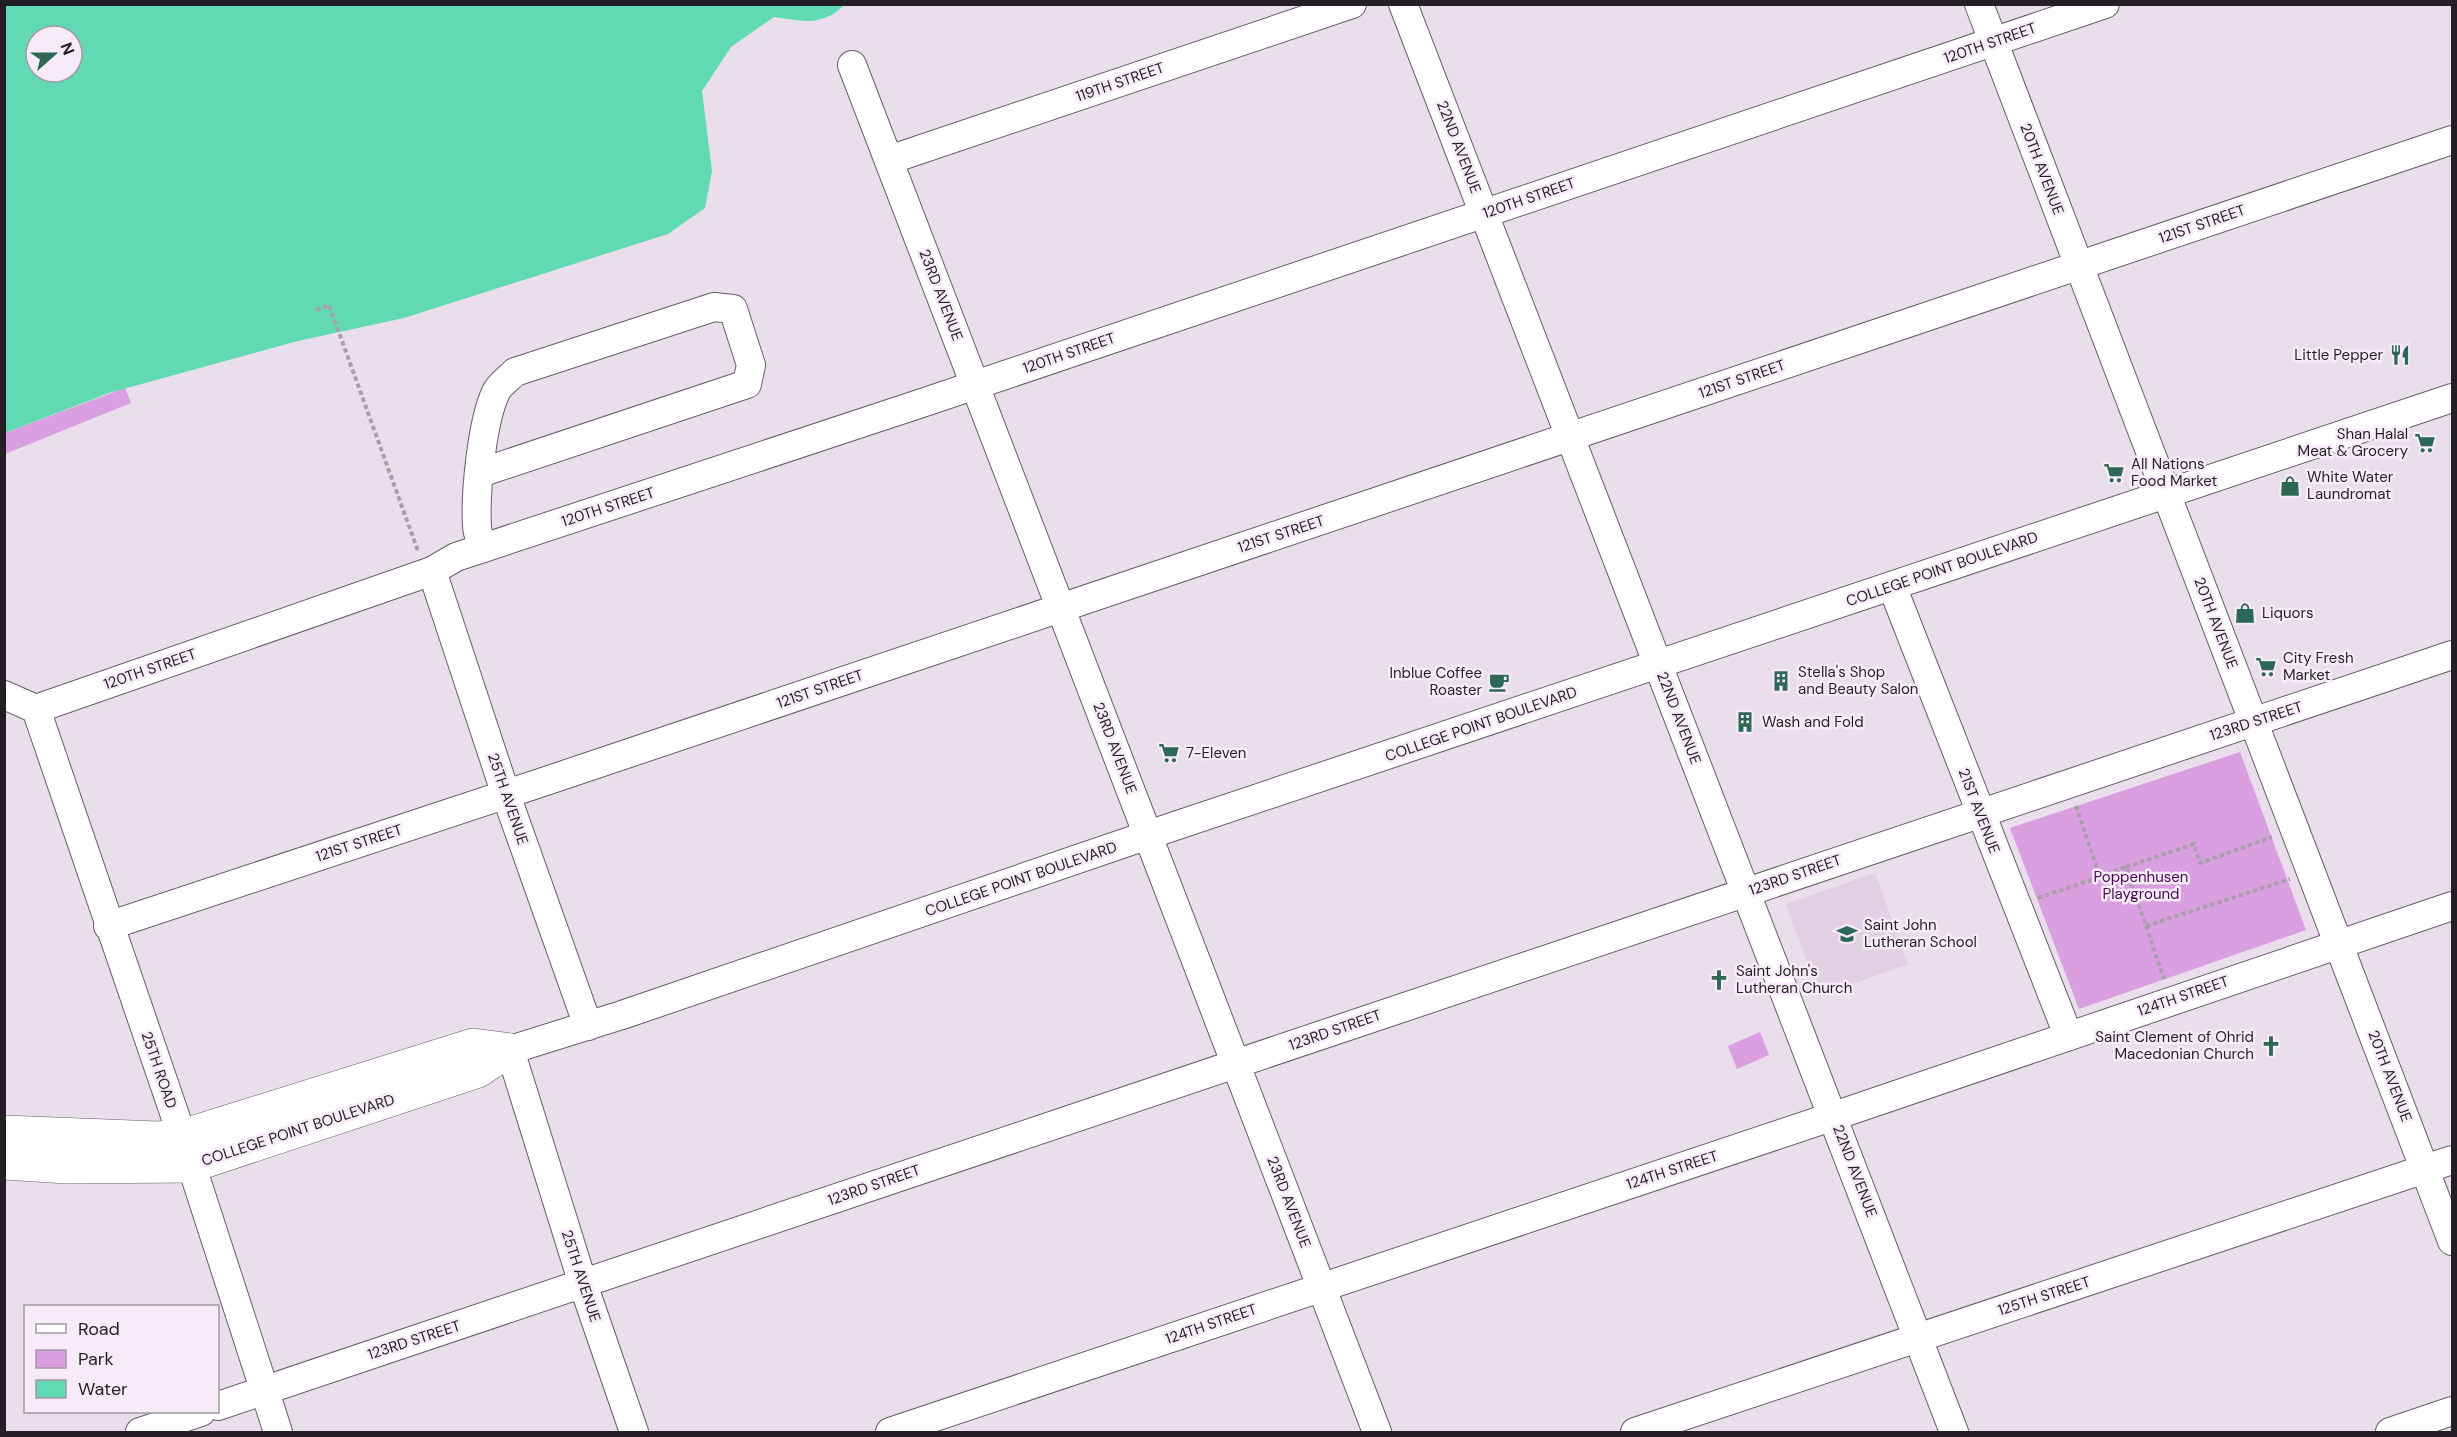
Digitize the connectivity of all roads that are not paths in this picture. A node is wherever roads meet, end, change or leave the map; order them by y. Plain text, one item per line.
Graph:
1 (1352, 4) edge
2 (1404, 4) edge
3 (1979, 4) edge
4 (2105, 4) edge
5 (1993, 42) junction
6 (852, 64) dead end
7 (2452, 140) edge
8 (889, 160) junction
9 (1484, 213) junction
10 (2079, 266) junction
11 (975, 385) junction
12 (2452, 398) edge
13 (1570, 437) junction
14 (480, 473) junction
15 (2166, 493) junction
16 (483, 548) junction
17 (428, 573) junction
18 (1892, 586) junction
19 (1061, 607) junction
20 (2452, 655) edge
21 (1659, 664) junction
22 (4, 695) edge
23 (36, 709) junction
24 (2254, 722) junction
25 (506, 795) junction
26 (1980, 813) junction
27 (1148, 835) junction
28 (1746, 892) junction
29 (2452, 906) edge
30 (108, 926) junction
31 (2338, 944) junction
32 (588, 1026) junction
33 (2068, 1035) junction
34 (510, 1050) junction
35 (1236, 1063) junction
36 (1834, 1116) junction
37 (4, 1132) edge
38 (186, 1151) junction
39 (2452, 1160) edge
40 (4, 1163) edge
41 (2425, 1169) junction
42 (2452, 1241) edge
43 (583, 1284) junction
44 (1322, 1287) junction
45 (1918, 1338) junction
46 (264, 1390) junction
47 (219, 1406) edge
48 (2452, 1411) edge
49 (198, 1413) edge
50 (140, 1432) edge
51 (278, 1432) edge
52 (634, 1432) edge
53 (890, 1432) edge
54 (1377, 1432) edge
55 (1635, 1432) edge
56 (1954, 1432) edge
57 (2390, 1432) edge

1 - 8 street, 119TH STREET
2 - 9 street, 22ND AVENUE
3 - 5 street, 20TH AVENUE
4 - 5 street, 120TH STREET
5 - 9 street, 120TH STREET
5 - 10 street, 20TH AVENUE
6 - 8 street, 23RD AVENUE
7 - 10 street, 121ST STREET
8 - 11 street, 23RD AVENUE
9 - 11 street, 120TH STREET
9 - 13 street, 22ND AVENUE
10 - 13 street, 121ST STREET
10 - 15 street, 20TH AVENUE
11 - 16 street, 120TH STREET
11 - 19 street, 23RD AVENUE
12 - 15 street, COLLEGE POINT BOULEVARD
13 - 19 street, 121ST STREET
13 - 21 street, 22ND AVENUE
14 - 14 street
14 - 16 street
15 - 18 street, COLLEGE POINT BOULEVARD
15 - 24 street, 20TH AVENUE
16 - 17 street, 120TH STREET
17 - 23 street, 120TH STREET
17 - 25 street, 25TH AVENUE
18 - 21 street, COLLEGE POINT BOULEVARD
18 - 26 street, 21ST AVENUE
19 - 25 street, 121ST STREET
19 - 27 street, 23RD AVENUE
20 - 24 street, 123RD STREET
21 - 27 street, COLLEGE POINT BOULEVARD
21 - 28 street, 22ND AVENUE
22 - 23 street
23 - 30 street, 25TH ROAD
24 - 26 street, 123RD STREET
24 - 31 street, 20TH AVENUE
25 - 30 street, 121ST STREET
25 - 32 street, 25TH AVENUE
26 - 28 street, 123RD STREET
26 - 33 street, 21ST AVENUE
27 - 32 street, COLLEGE POINT BOULEVARD
27 - 35 street, 23RD AVENUE
28 - 35 street, 123RD STREET
28 - 36 street, 22ND AVENUE
29 - 31 street, 124TH STREET
30 - 38 street, 25TH ROAD
31 - 33 street, 124TH STREET
31 - 41 street, 20TH AVENUE
32 - 34 street, COLLEGE POINT BOULEVARD
33 - 36 street, 124TH STREET
34 - 38 main road, COLLEGE POINT BOULEVARD
34 - 43 street, 25TH AVENUE
35 - 43 street, 123RD STREET
35 - 44 street, 23RD AVENUE
36 - 44 street, 124TH STREET
36 - 45 street, 22ND AVENUE
37 - 38 main road, COLLEGE POINT BOULEVARD
38 - 40 main road, COLLEGE POINT BOULEVARD
38 - 46 street, 25TH ROAD
39 - 41 street, 125TH STREET
41 - 42 street, 20TH AVENUE
41 - 45 street, 125TH STREET
43 - 46 street, 123RD STREET
43 - 52 street, 25TH AVENUE
44 - 53 street, 124TH STREET
44 - 54 street, 23RD AVENUE
45 - 55 street, 125TH STREET
45 - 56 street, 22ND AVENUE
46 - 47 street, 123RD STREET
46 - 51 street, 25TH ROAD
48 - 57 street
49 - 50 street

